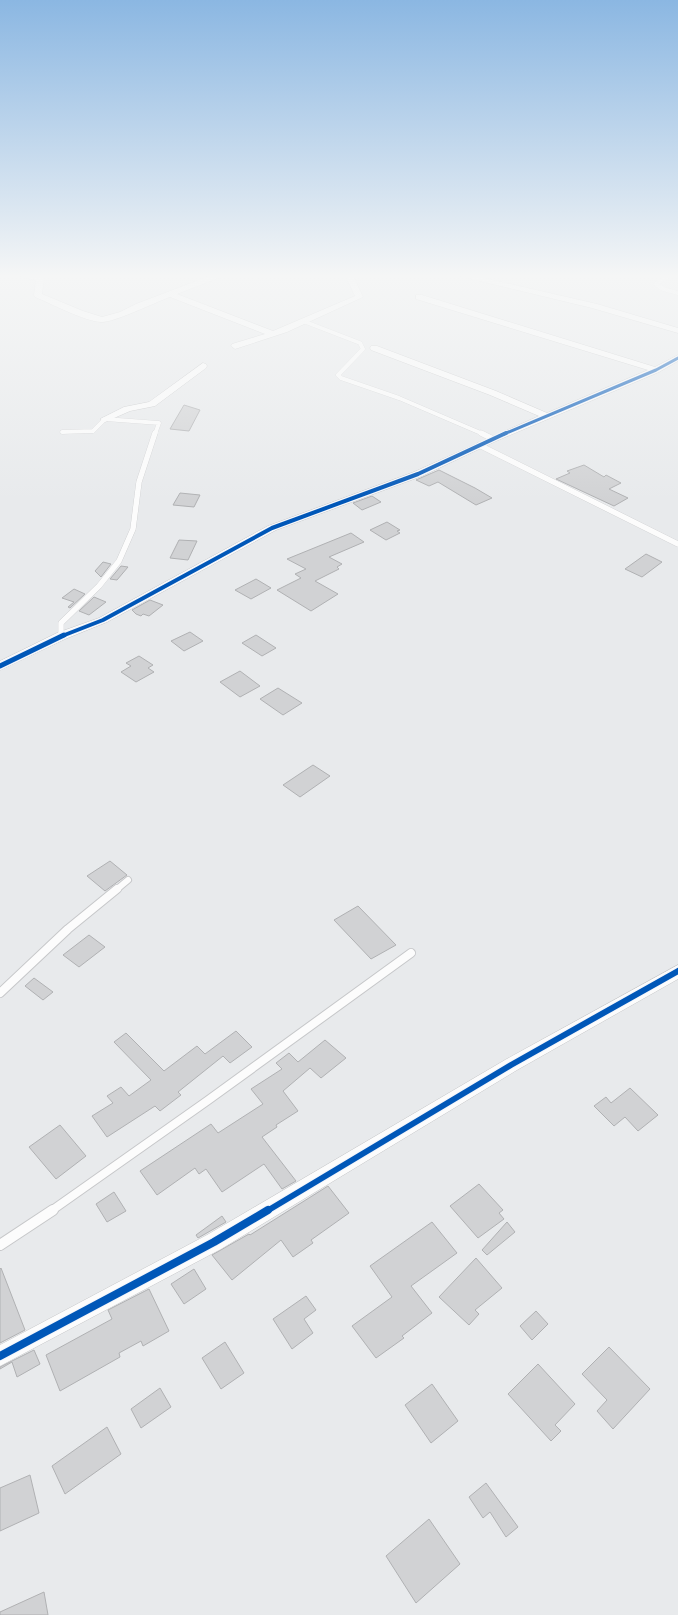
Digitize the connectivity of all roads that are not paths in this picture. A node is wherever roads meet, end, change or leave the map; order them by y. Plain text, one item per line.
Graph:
1 (362, 350) edge
2 (380, 350) edge
3 (592, 350) edge
4 (676, 361) edge
5 (203, 366) dead end
6 (656, 370) junction
7 (546, 416) junction
8 (105, 419) junction
9 (62, 432) dead end
10 (493, 439) junction
11 (479, 445) junction
12 (678, 544) edge
13 (61, 636) junction
14 (0, 666) edge
15 (128, 880) dead end
16 (411, 953) dead end
17 (678, 972) edge
18 (0, 994) edge
19 (0, 1245) edge
20 (0, 1356) edge

1 - 10 lane
2 - 7 street
3 - 6 street
4 - 6 street
5 - 8 street
6 - 7 street
7 - 10 street
8 - 9 lane
8 - 13 lane
10 - 11 street
11 - 12 lane
11 - 13 street
13 - 14 street
15 - 18 lane
16 - 19 lane
17 - 20 street

